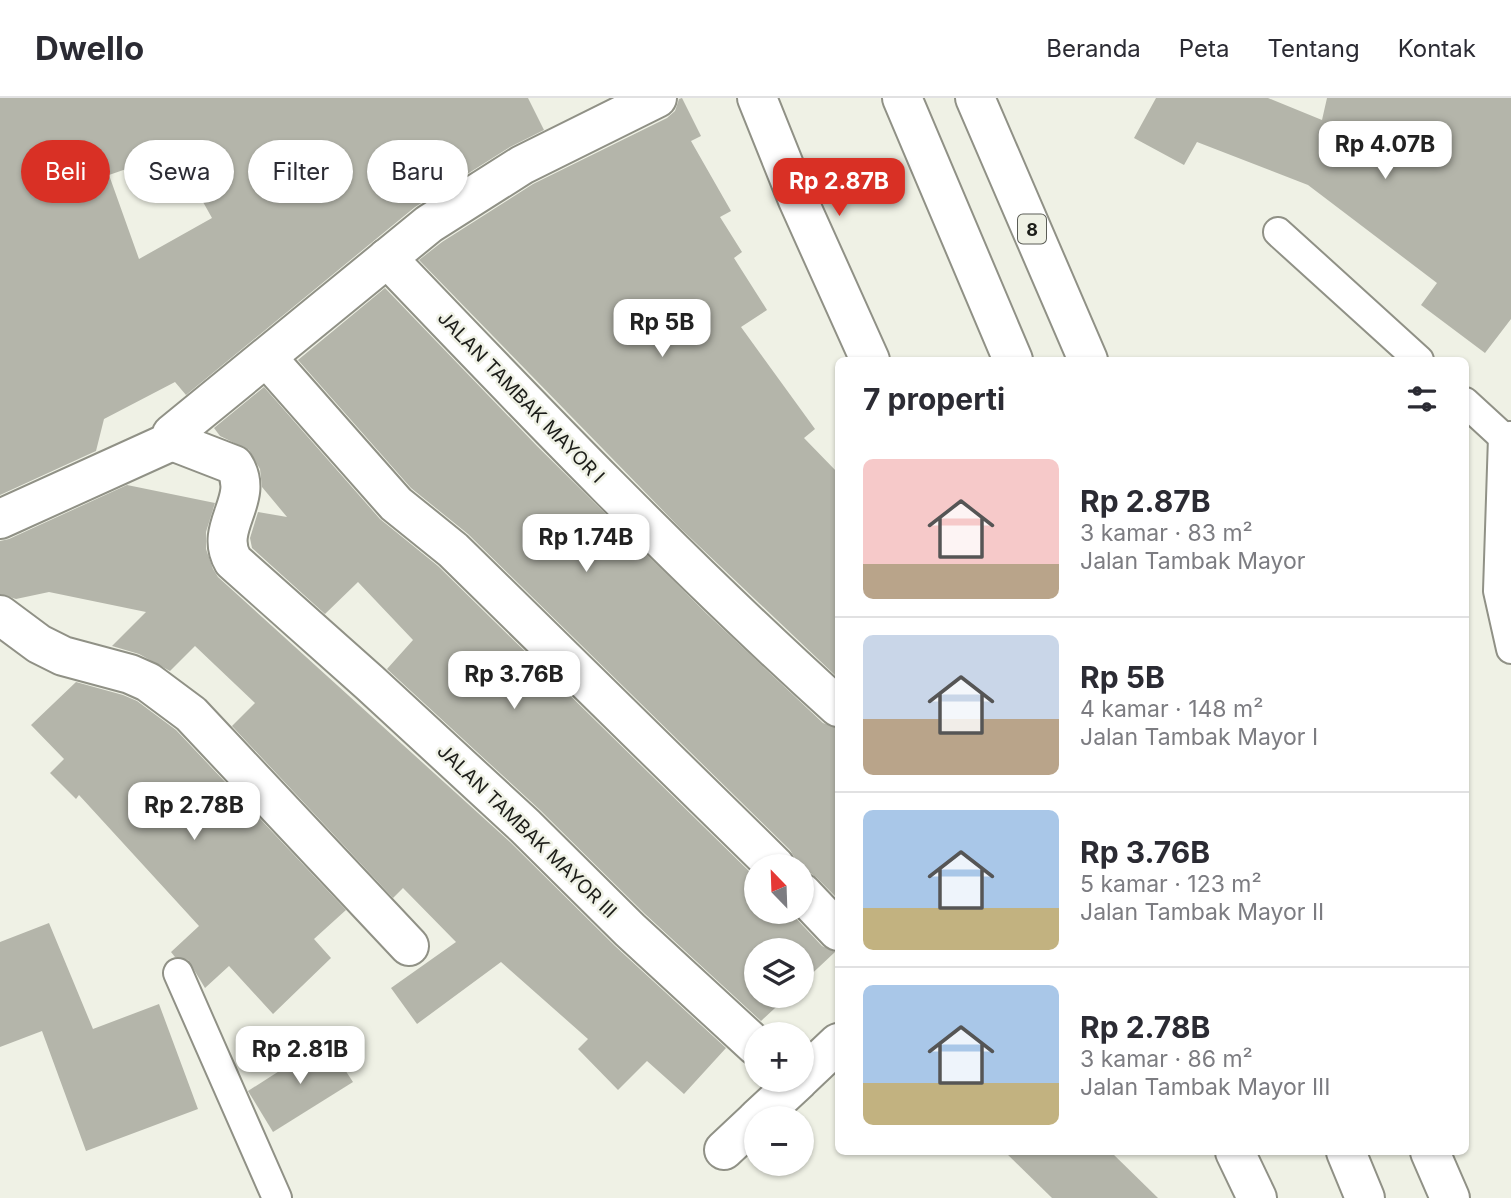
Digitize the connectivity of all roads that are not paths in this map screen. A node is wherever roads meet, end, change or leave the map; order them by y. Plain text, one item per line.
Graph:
1 (657, 98) edge
2 (757, 98) edge
3 (902, 98) edge
4 (975, 98) edge
5 (1278, 232) dead end
6 (387, 258) junction
7 (869, 357) edge
8 (1012, 357) edge
9 (1087, 357) edge
10 (1416, 357) edge
11 (267, 358) junction
12 (1469, 405) edge
13 (1507, 437) edge
14 (172, 441) junction
15 (0, 519) edge
16 (0, 615) edge
17 (1511, 649) edge
18 (835, 705) edge
19 (763, 854) edge
20 (814, 906) edge
21 (835, 928) edge
22 (409, 946) dead end
23 (178, 973) dead end
24 (744, 1035) edge
25 (835, 1046) edge
26 (814, 1065) edge
27 (785, 1092) edge
28 (770, 1106) edge
29 (744, 1131) edge
30 (724, 1150) dead end
31 (1236, 1155) edge
32 (1347, 1155) edge
33 (277, 1198) edge
34 (1257, 1198) edge
35 (1365, 1198) edge

1 - 6 main road
2 - 7 main road
3 - 8 main road
4 - 9 main road, 8
5 - 10 lane
6 - 11 main road
6 - 18 main road, JALAN TAMBAK MAYOR I
11 - 14 main road
11 - 19 main road
12 - 13 lane
13 - 17 lane
14 - 15 main road
14 - 24 main road, JALAN TAMBAK MAYOR III
16 - 22 main road
20 - 21 main road
23 - 33 lane
25 - 26 main road
27 - 28 main road
29 - 30 main road
31 - 34 main road
32 - 35 main road

